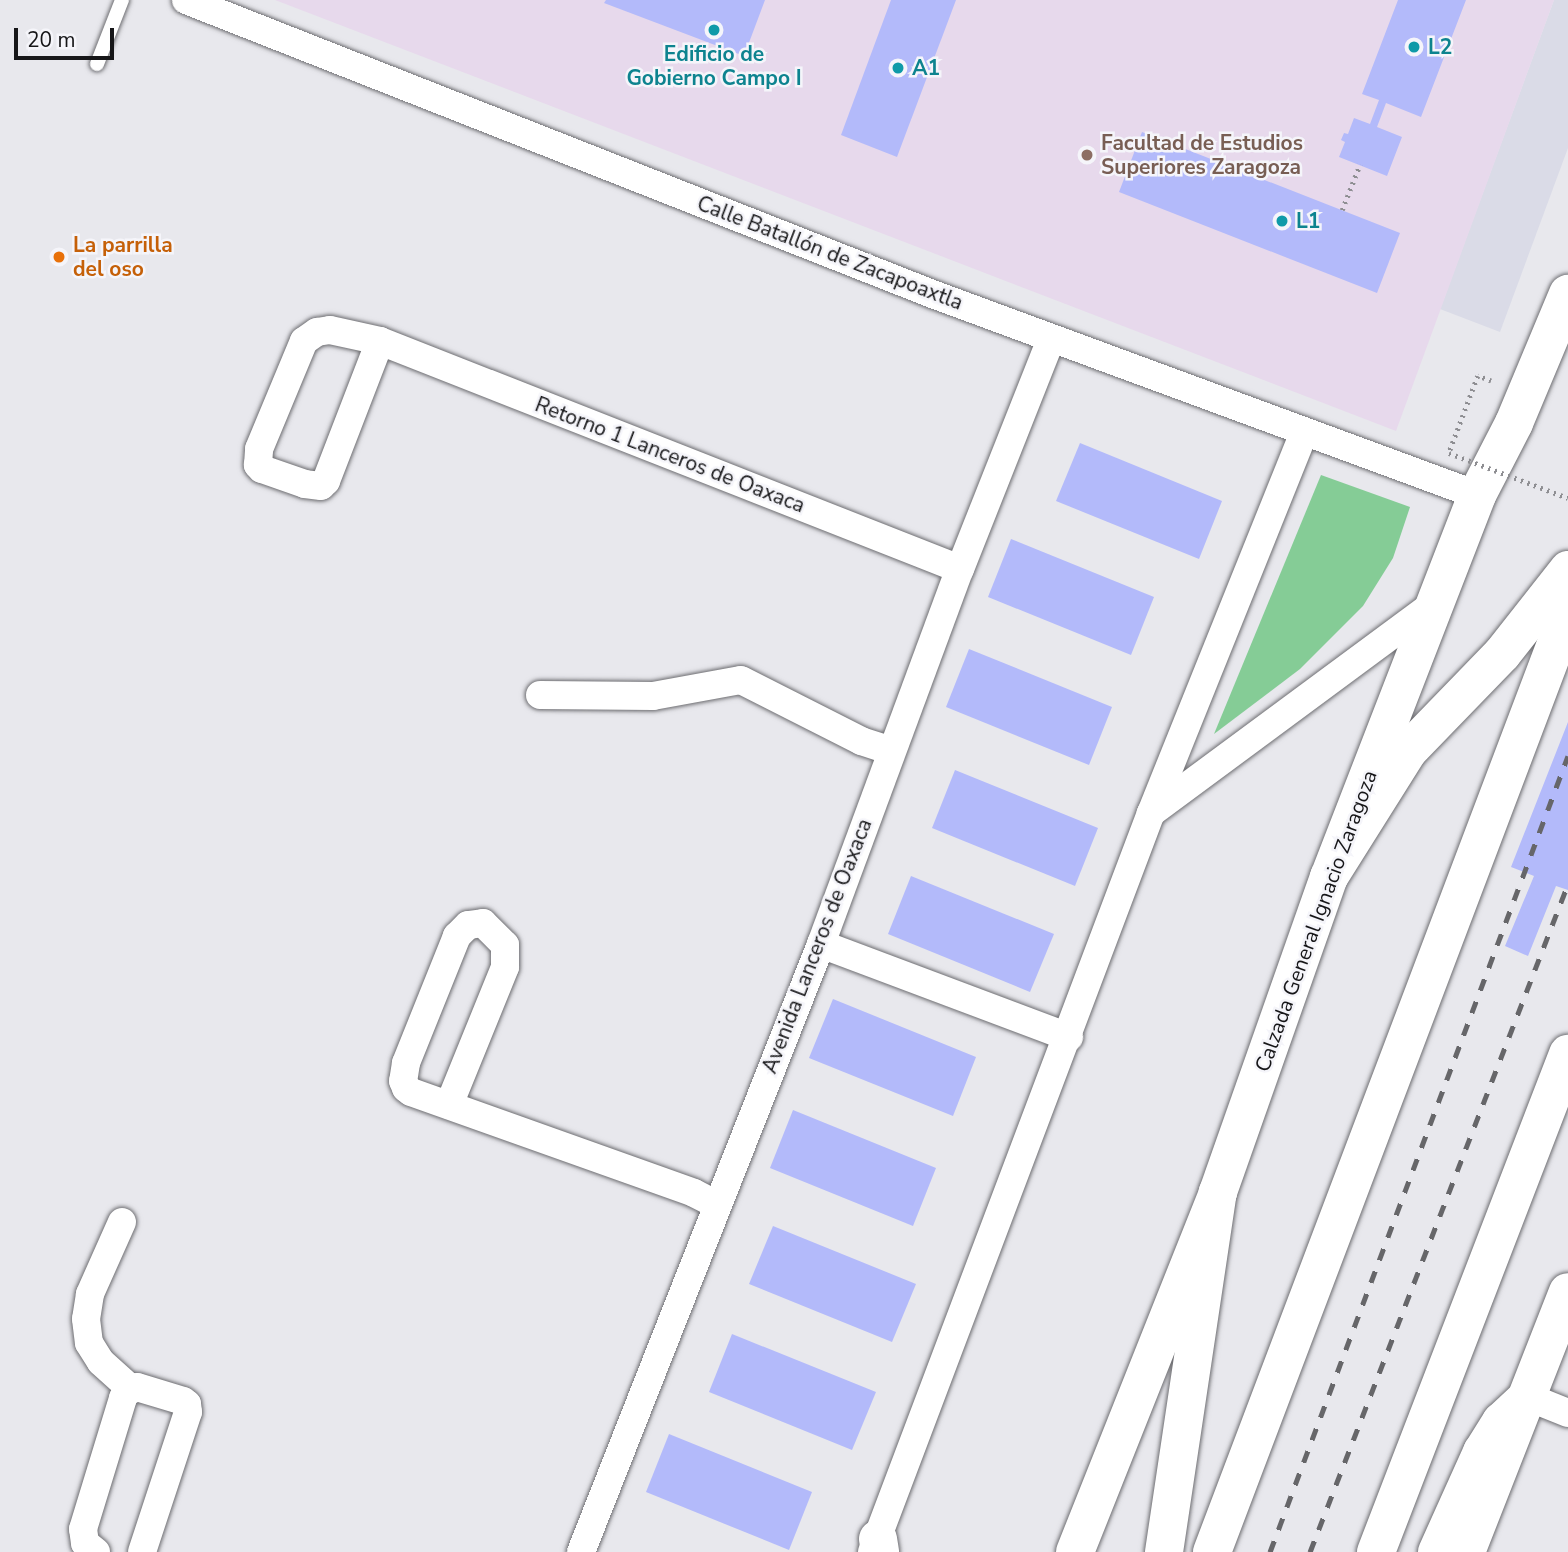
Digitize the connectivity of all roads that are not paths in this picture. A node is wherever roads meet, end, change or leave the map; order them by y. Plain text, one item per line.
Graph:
1 (122, 0) edge
2 (186, 0) edge
3 (96, 64) dead end
4 (1568, 294) edge
5 (1051, 339) junction
6 (380, 341) junction
7 (1304, 432) junction
8 (1477, 495) junction
9 (960, 569) junction
10 (1568, 570) edge
11 (1437, 601) junction
12 (1568, 612) edge
13 (540, 695) dead end
14 (891, 751) junction
15 (1151, 813) junction
16 (1329, 877) junction
17 (821, 944) junction
18 (1069, 1037) junction
19 (1568, 1054) edge
20 (449, 1105) junction
21 (1219, 1192) junction
22 (716, 1204) junction
23 (122, 1222) dead end
24 (1568, 1292) edge
25 (131, 1389) junction
26 (1528, 1397) junction
27 (1568, 1413) edge
28 (876, 1548) edge
29 (586, 1550) edge
30 (96, 1552) edge
31 (142, 1552) edge
32 (1075, 1552) edge
33 (1164, 1552) edge
34 (1212, 1552) edge
35 (1376, 1552) edge
36 (1437, 1552) edge
37 (1466, 1552) edge

1 - 3 lane
2 - 5 street, Calle Batallón de Zacapoaxtla
4 - 8 main road, Calzada General Ignacio Zaragoza
5 - 7 street, Calle Batallón de Zacapoaxtla
5 - 9 street, Avenida Lanceros de Oaxaca
6 - 6 street, Retorno 1 Lanceros de Oaxaca
6 - 9 street, Retorno 1 Lanceros de Oaxaca
7 - 8 street, Calle Batallón de Zacapoaxtla
7 - 15 street
8 - 11 main road, Calzada General Ignacio Zaragoza
9 - 14 street, Avenida Lanceros de Oaxaca
10 - 16 main road
11 - 15 street
11 - 16 main road, Calzada General Ignacio Zaragoza
12 - 34 main road
13 - 14 street
14 - 17 street, Avenida Lanceros de Oaxaca
15 - 18 street
16 - 21 main road, Calzada General Ignacio Zaragoza
17 - 18 street
17 - 22 street, Avenida Lanceros de Oaxaca
18 - 28 street
19 - 35 main road
20 - 20 street
20 - 22 street
21 - 32 main road, Calzada General Ignacio Zaragoza
21 - 33 main road
22 - 29 street, Avenida Lanceros de Oaxaca
23 - 25 street
24 - 26 main road
25 - 30 street
25 - 31 street
26 - 27 street
26 - 36 main road
26 - 37 main road

